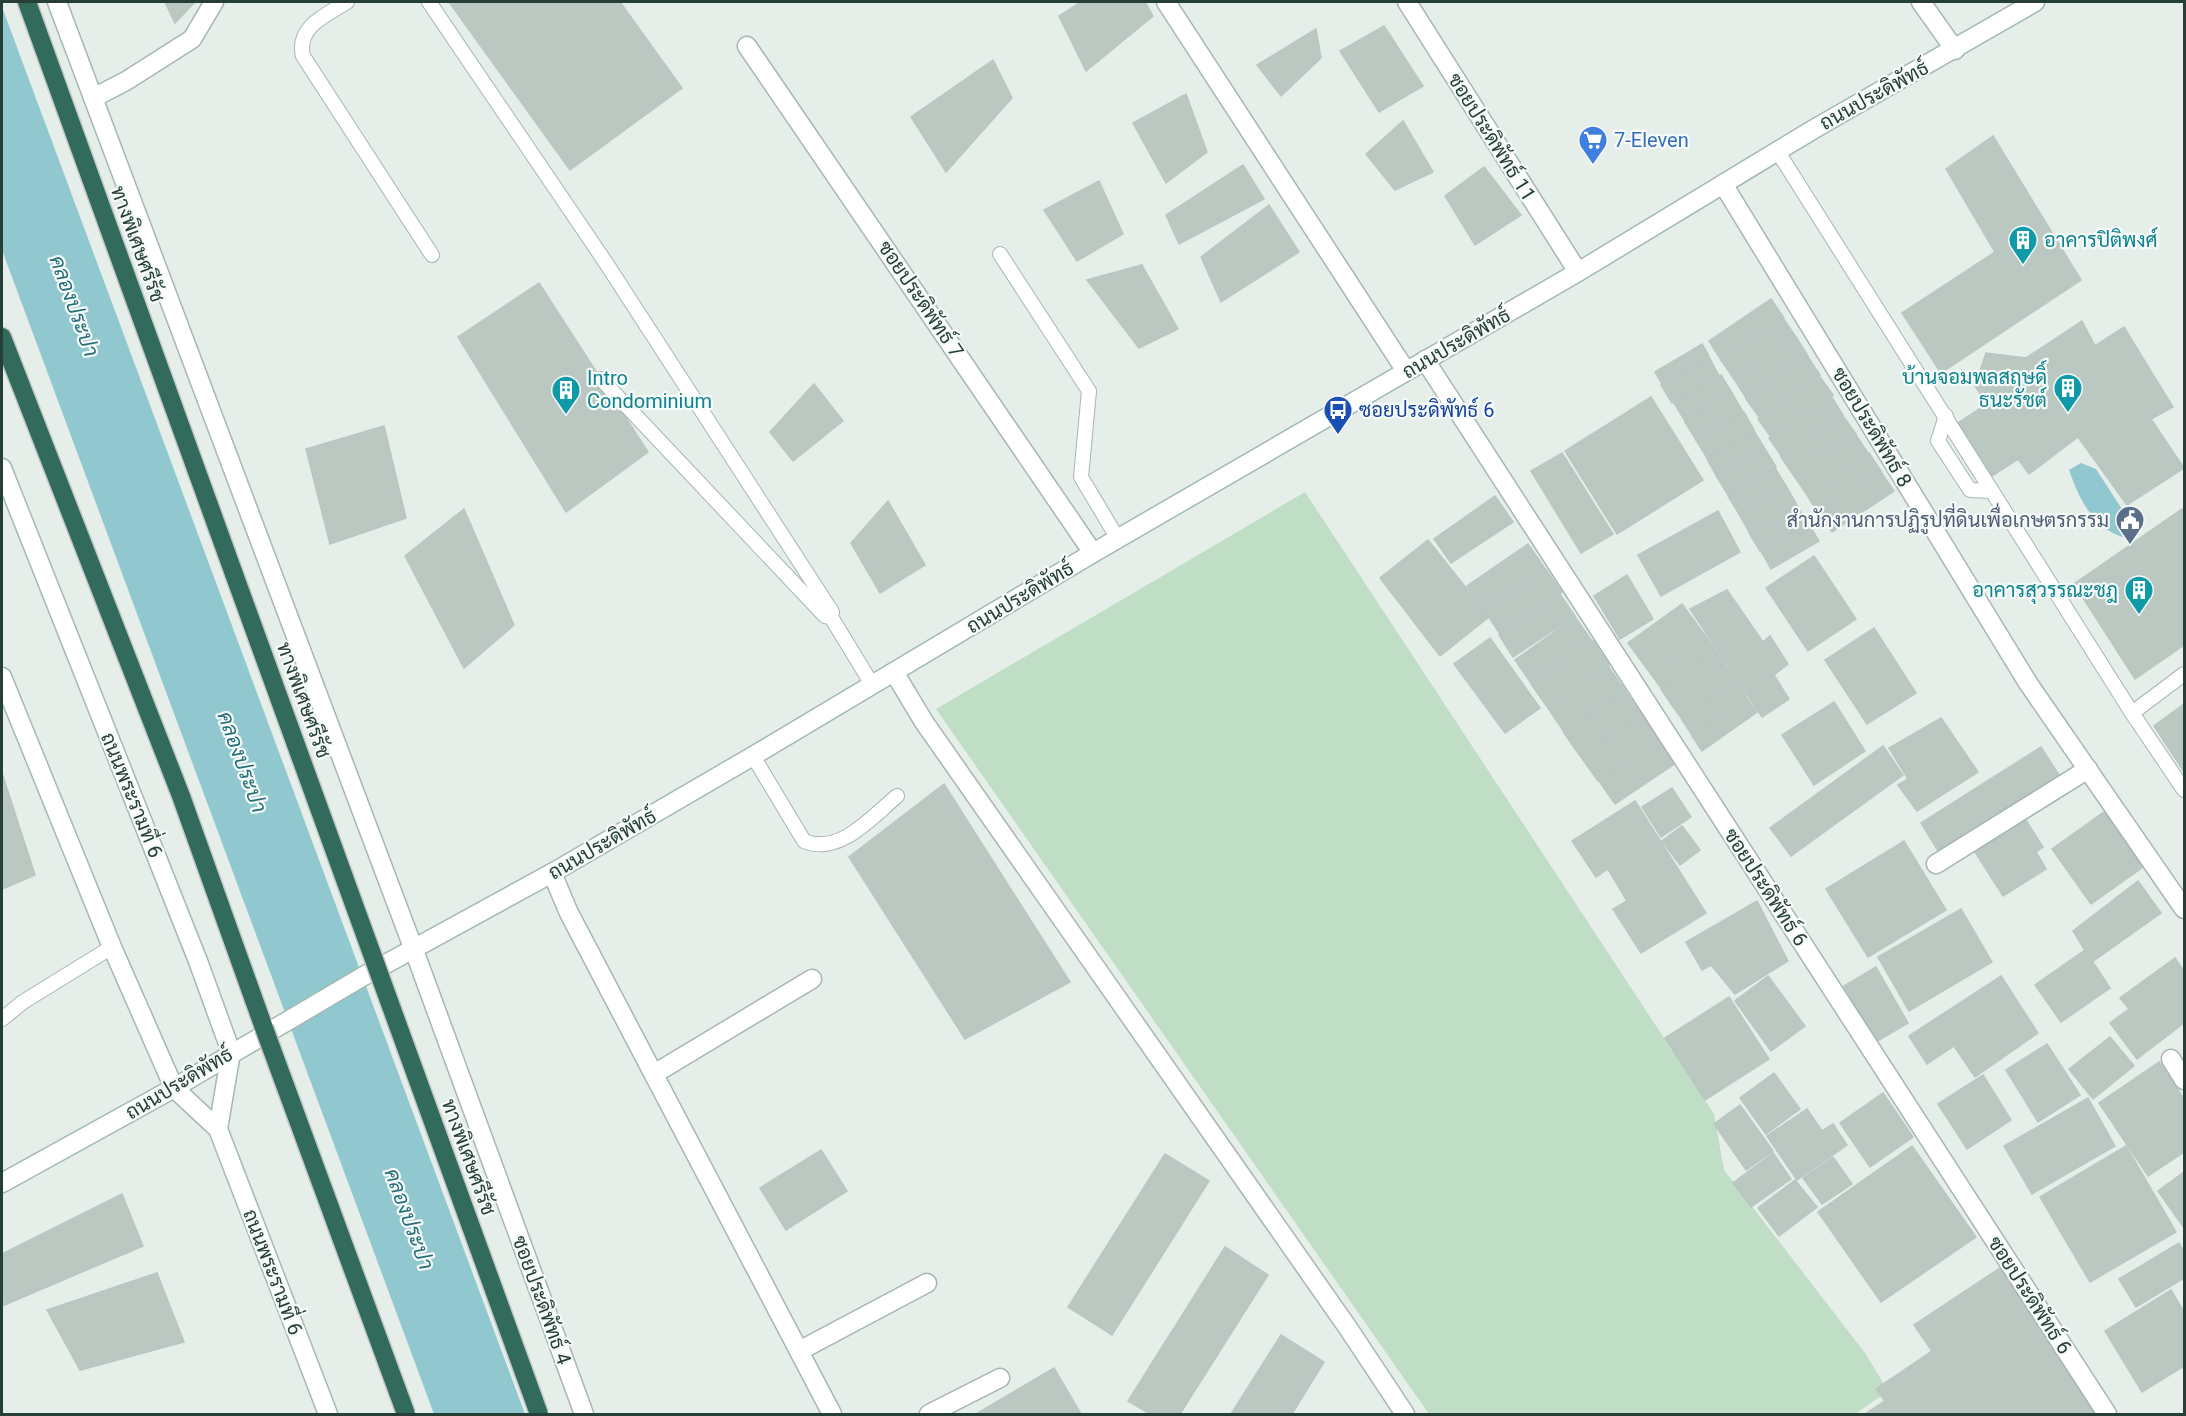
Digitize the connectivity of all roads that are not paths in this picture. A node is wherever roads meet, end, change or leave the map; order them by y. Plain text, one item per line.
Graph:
1 (27, 2) edge
2 (57, 2) edge
3 (214, 2) edge
4 (346, 2) edge
5 (429, 2) edge
6 (1166, 2) edge
7 (1407, 2) edge
8 (1922, 2) edge
9 (2035, 2) edge
10 (747, 46) dead end
11 (1955, 50) junction
12 (93, 98) junction
13 (1778, 152) junction
14 (1723, 184) junction
15 (1000, 254) dead end
16 (432, 255) dead end
17 (1578, 272) junction
18 (2, 337) edge
19 (2, 348) edge
20 (1425, 360) junction
21 (13, 367) junction
22 (1406, 371) junction
23 (601, 378) dead end
24 (1946, 416) junction
25 (2, 468) edge
26 (1992, 491) junction
27 (1118, 539) junction
28 (1093, 553) junction
29 (831, 617) junction
30 (894, 672) junction
31 (2184, 674) edge
32 (2, 677) edge
33 (873, 686) junction
34 (2132, 713) junction
35 (753, 756) junction
36 (2088, 769) junction
37 (2184, 790) edge
38 (897, 796) dead end
39 (1935, 864) dead end
40 (552, 873) junction
41 (2184, 909) edge
42 (112, 947) junction
43 (414, 950) junction
44 (812, 979) dead end
45 (2, 1019) edge
46 (231, 1052) junction
47 (2171, 1059) dead end
48 (654, 1074) junction
49 (2184, 1080) edge
50 (174, 1088) junction
51 (218, 1129) junction
52 (2, 1183) edge
53 (927, 1283) dead end
54 (799, 1351) junction
55 (1000, 1378) dead end
56 (328, 1414) edge
57 (406, 1414) edge
58 (539, 1414) edge
59 (584, 1414) edge
60 (832, 1414) edge
61 (929, 1414) edge
62 (1405, 1414) edge
63 (2107, 1414) edge

1 - 58 highway, ทางพิเศษศรีรัช, bridge
2 - 12 street, ซอยประดิพัทธ์ 4
3 - 12 street
4 - 16 lane
5 - 29 lane
6 - 22 street
7 - 17 street, ซอยประดิพัทธ์ 11
8 - 11 street
9 - 11 street, ถนนประดิพัทธ์
10 - 28 street, ซอยประดิพัทธ์ 7
11 - 13 street, ถนนประดิพัทธ์
12 - 43 street, ซอยประดิพัทธ์ 4
13 - 14 street, ถนนประดิพัทธ์
13 - 24 lane
14 - 17 street, ถนนประดิพัทธ์
14 - 36 street, ซอยประดิพัทธ์ 8
15 - 27 lane
17 - 20 street, ถนนประดิพัทธ์
18 - 21 highway
19 - 21 highway
20 - 22 street, ถนนประดิพัทธ์
20 - 63 street, ซอยประดิพัทธ์ 6
21 - 57 highway, bridge
22 - 27 street, ถนนประดิพัทธ์
23 - 29 lane
24 - 26 lane
24 - 26 lane
25 - 46 street, ถนนพระรามที่ 6
26 - 34 lane
27 - 28 street, ถนนประดิพัทธ์
28 - 30 street, ถนนประดิพัทธ์
29 - 33 lane
30 - 33 street, ถนนประดิพัทธ์
30 - 62 street
31 - 34 lane
32 - 42 street, ถนนพระรามที่ 6
33 - 35 street, ถนนประดิพัทธ์
34 - 37 lane
35 - 38 lane
35 - 40 street, ถนนประดิพัทธ์
36 - 39 street
36 - 41 street, ซอยประดิพัทธ์ 8
40 - 43 street, ถนนประดิพัทธ์
40 - 48 street
42 - 45 lane
42 - 50 street, ถนนพระรามที่ 6
43 - 46 street, ถนนประดิพัทธ์
43 - 59 street, ซอยประดิพัทธ์ 4
44 - 48 street
46 - 50 street, ถนนประดิพัทธ์
46 - 51 street, ถนนพระรามที่ 6
47 - 49 street
48 - 54 street
50 - 51 street, ถนนพระรามที่ 6
50 - 52 street, ถนนประดิพัทธ์
51 - 56 street, ถนนพระรามที่ 6
53 - 54 street
54 - 60 street
55 - 61 street

